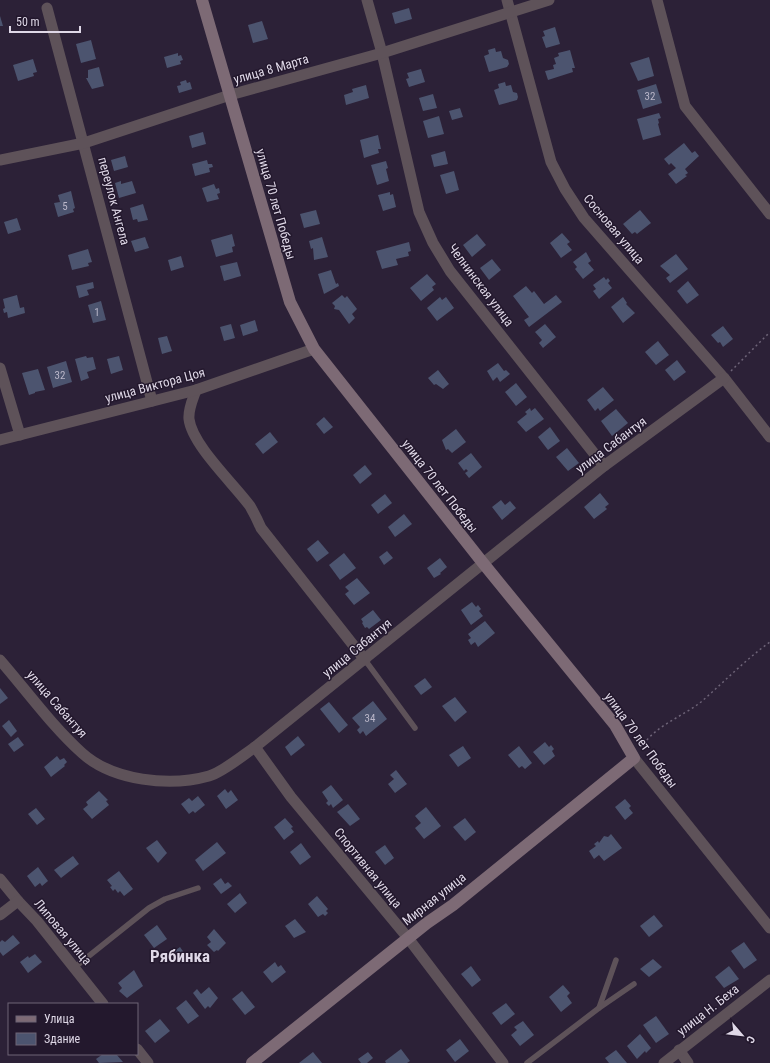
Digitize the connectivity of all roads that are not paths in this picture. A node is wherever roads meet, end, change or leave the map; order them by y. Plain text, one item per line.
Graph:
1 (202, 0) edge
2 (367, 0) edge
3 (507, 0) edge
4 (549, 0) edge
5 (657, 0) edge
6 (47, 8) dead end
7 (510, 11) junction
8 (382, 53) junction
9 (230, 95) junction
10 (84, 143) junction
11 (0, 160) edge
12 (770, 214) edge
13 (314, 349) junction
14 (0, 368) edge
15 (724, 378) junction
16 (196, 390) junction
17 (152, 401) junction
18 (20, 434) junction
19 (770, 437) edge
20 (0, 440) edge
21 (604, 466) junction
22 (483, 563) junction
23 (0, 660) edge
24 (365, 660) junction
25 (415, 728) dead end
26 (255, 748) junction
27 (634, 758) junction
28 (0, 879) edge
29 (198, 888) dead end
30 (18, 901) junction
31 (0, 915) edge
32 (770, 928) edge
33 (408, 938) junction
34 (616, 960) dead end
35 (75, 967) junction
36 (770, 980) edge
37 (634, 984) dead end
38 (102, 1003) edge
39 (599, 1008) junction
40 (138, 1050) edge
41 (679, 1050) junction
42 (148, 1063) edge
43 (252, 1063) edge
44 (503, 1063) edge
45 (527, 1063) edge
46 (664, 1063) edge
47 (688, 1063) edge

1 - 9 street, улица 70 лет Победы
2 - 8 street, Челнинская улица
3 - 7 street, Сосновая улица
4 - 7 street, улица 8 Марта
5 - 12 street
6 - 10 street, переулок Ангела
7 - 8 street, улица 8 Марта
7 - 15 street, Сосновая улица
8 - 9 street, улица 8 Марта
8 - 21 street, Челнинская улица
9 - 10 street, улица 8 Марта
9 - 13 street, улица 70 лет Победы
10 - 11 street, улица 8 Марта
10 - 17 street, переулок Ангела
13 - 16 street, улица Виктора Цоя
13 - 22 street, улица 70 лет Победы
14 - 18 street
15 - 19 street, Сосновая улица
15 - 21 street, улица Сабантуя
16 - 17 street, улица Виктора Цоя
16 - 24 street
17 - 18 street, улица Виктора Цоя
18 - 20 street, улица Виктора Цоя
21 - 22 street, улица Сабантуя
22 - 24 street, улица Сабантуя
22 - 27 street, улица 70 лет Победы
23 - 26 street, улица Сабантуя
24 - 25 lane
24 - 26 street, улица Сабантуя
26 - 33 street, Спортивная улица
27 - 32 street, улица 70 лет Победы
27 - 33 street, Мирная улица
28 - 30 street, Липовая улица
29 - 35 lane
30 - 31 street
30 - 35 street, Липовая улица
33 - 43 street, Мирная улица
33 - 44 street, Спортивная улица
34 - 39 lane
35 - 38 street, Липовая улица
36 - 41 street, улица Н. Беха
37 - 39 lane
39 - 45 lane
40 - 42 street
41 - 46 street, улица Н. Беха
41 - 47 street

